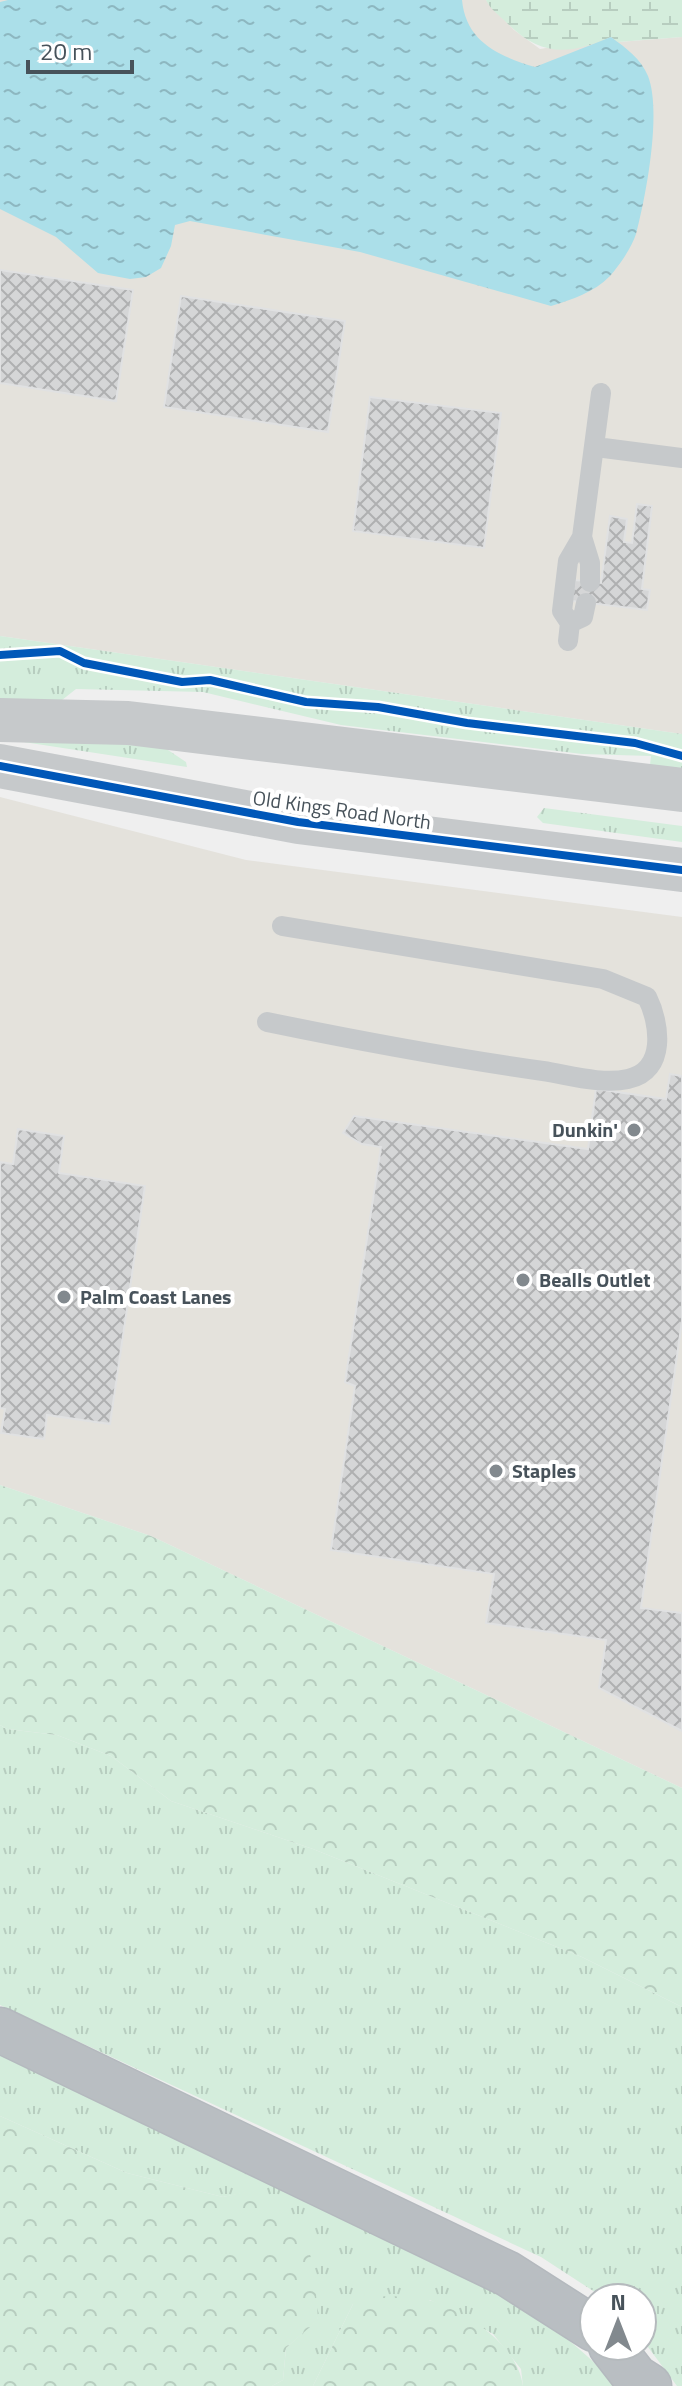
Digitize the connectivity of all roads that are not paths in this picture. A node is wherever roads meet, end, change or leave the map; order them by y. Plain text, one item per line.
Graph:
1 (601, 393) dead end
2 (596, 447) junction
3 (682, 458) edge
4 (582, 537) junction
5 (590, 582) dead end
6 (586, 603) dead end
7 (0, 720) edge
8 (0, 766) edge
9 (682, 790) edge
10 (682, 870) edge
11 (282, 926) dead end
12 (267, 1022) dead end
13 (0, 2030) edge
14 (578, 2319) edge

1 - 2 lane
2 - 3 lane
2 - 4 lane
4 - 5 lane
4 - 6 lane
7 - 9 street
8 - 10 street, Old Kings Road North
11 - 12 lane
13 - 14 highway

